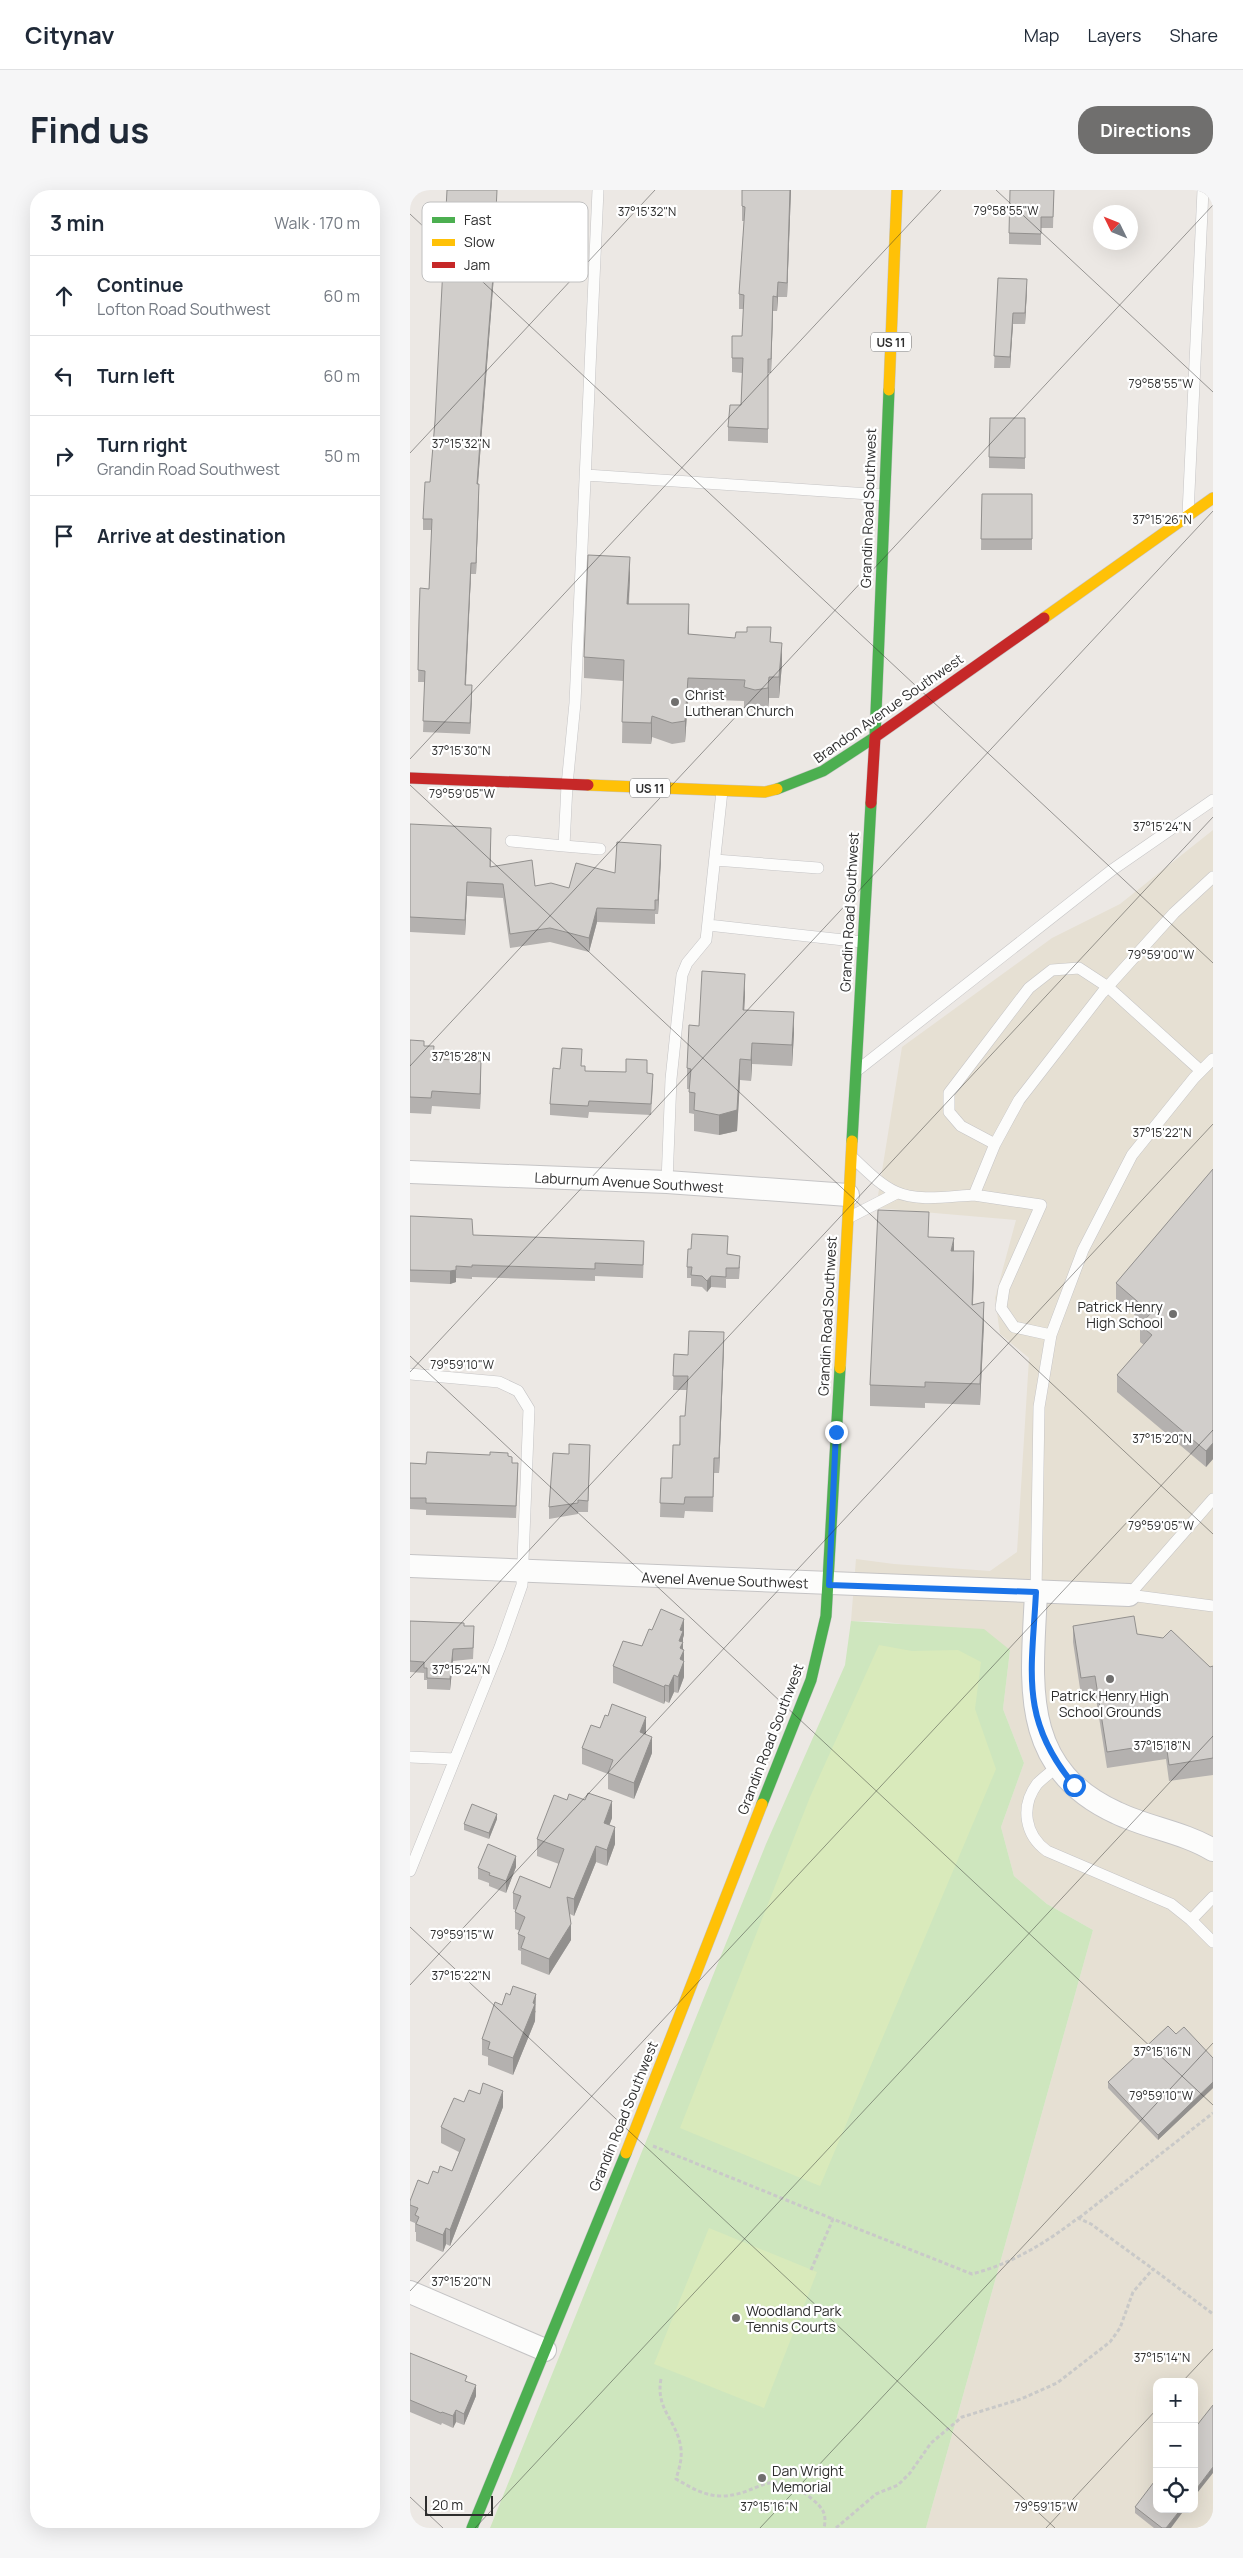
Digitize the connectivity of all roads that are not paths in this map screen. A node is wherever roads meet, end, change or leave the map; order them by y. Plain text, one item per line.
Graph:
1 (598, 190) edge
2 (897, 190) edge
3 (1203, 190) edge
4 (586, 475) junction
5 (884, 495) junction
6 (1213, 498) edge
7 (1188, 516) junction
8 (874, 737) junction
9 (410, 778) edge
10 (566, 785) junction
11 (722, 791) junction
12 (1213, 800) edge
13 (511, 841) dead end
14 (564, 846) junction
15 (600, 849) dead end
16 (714, 860) junction
17 (818, 868) dead end
18 (1213, 877) edge
19 (708, 925) junction
20 (862, 942) junction
21 (1108, 987) junction
22 (1213, 1059) edge
23 (856, 1072) junction
24 (1200, 1072) junction
25 (995, 1144) junction
26 (850, 1155) junction
27 (410, 1172) edge
28 (667, 1182) junction
29 (897, 1193) junction
30 (848, 1195) junction
31 (974, 1195) junction
32 (847, 1219) junction
33 (1050, 1335) junction
34 (410, 1374) edge
35 (1213, 1499) edge
36 (410, 1566) edge
37 (523, 1572) junction
38 (829, 1585) junction
39 (1036, 1592) junction
40 (1130, 1595) junction
41 (1213, 1606) edge
42 (410, 1757) edge
43 (455, 1759) junction
44 (1058, 1766) junction
45 (1213, 1850) edge
46 (410, 1871) edge
47 (1213, 1897) edge
48 (1190, 1920) junction
49 (1213, 1942) edge
50 (410, 2292) edge
51 (545, 2350) junction
52 (472, 2528) edge

1 - 4 lane
2 - 5 street, Grandin Road Southwest / US 11
3 - 7 lane
4 - 5 lane
4 - 10 lane
5 - 8 street, Grandin Road Southwest / US 11
6 - 7 street, Brandon Avenue Southwest
7 - 8 street, Brandon Avenue Southwest
8 - 11 street, Brandon Avenue Southwest / US 11
8 - 20 street, Grandin Road Southwest
9 - 10 street, Brandon Avenue Southwest / US 11
10 - 11 street, Brandon Avenue Southwest / US 11
10 - 14 lane
11 - 16 lane
12 - 23 lane
13 - 14 lane
14 - 15 lane
16 - 17 lane
16 - 19 lane
18 - 21 lane
19 - 20 lane
19 - 28 lane
20 - 23 street, Grandin Road Southwest
21 - 24 lane
21 - 25 lane
21 - 25 lane
22 - 24 lane
23 - 26 street, Grandin Road Southwest
24 - 33 lane
25 - 31 lane
26 - 29 lane
26 - 30 street, Grandin Road Southwest
27 - 28 street, Laburnum Avenue Southwest
28 - 30 street, Laburnum Avenue Southwest
29 - 31 lane
29 - 32 lane
30 - 32 street, Grandin Road Southwest
31 - 33 lane
32 - 38 street, Grandin Road Southwest
33 - 39 lane
34 - 37 lane
35 - 40 lane
36 - 37 street, Avenel Avenue Southwest
37 - 38 street, Avenel Avenue Southwest
37 - 43 lane
38 - 39 street, Avenel Avenue Southwest
38 - 51 street, Grandin Road Southwest
39 - 40 street, Avenel Avenue Southwest
39 - 44 street
40 - 41 lane
42 - 43 lane
43 - 46 lane
44 - 45 street
44 - 48 lane
47 - 48 lane
48 - 49 lane
50 - 51 street
51 - 52 street, Grandin Road Southwest

